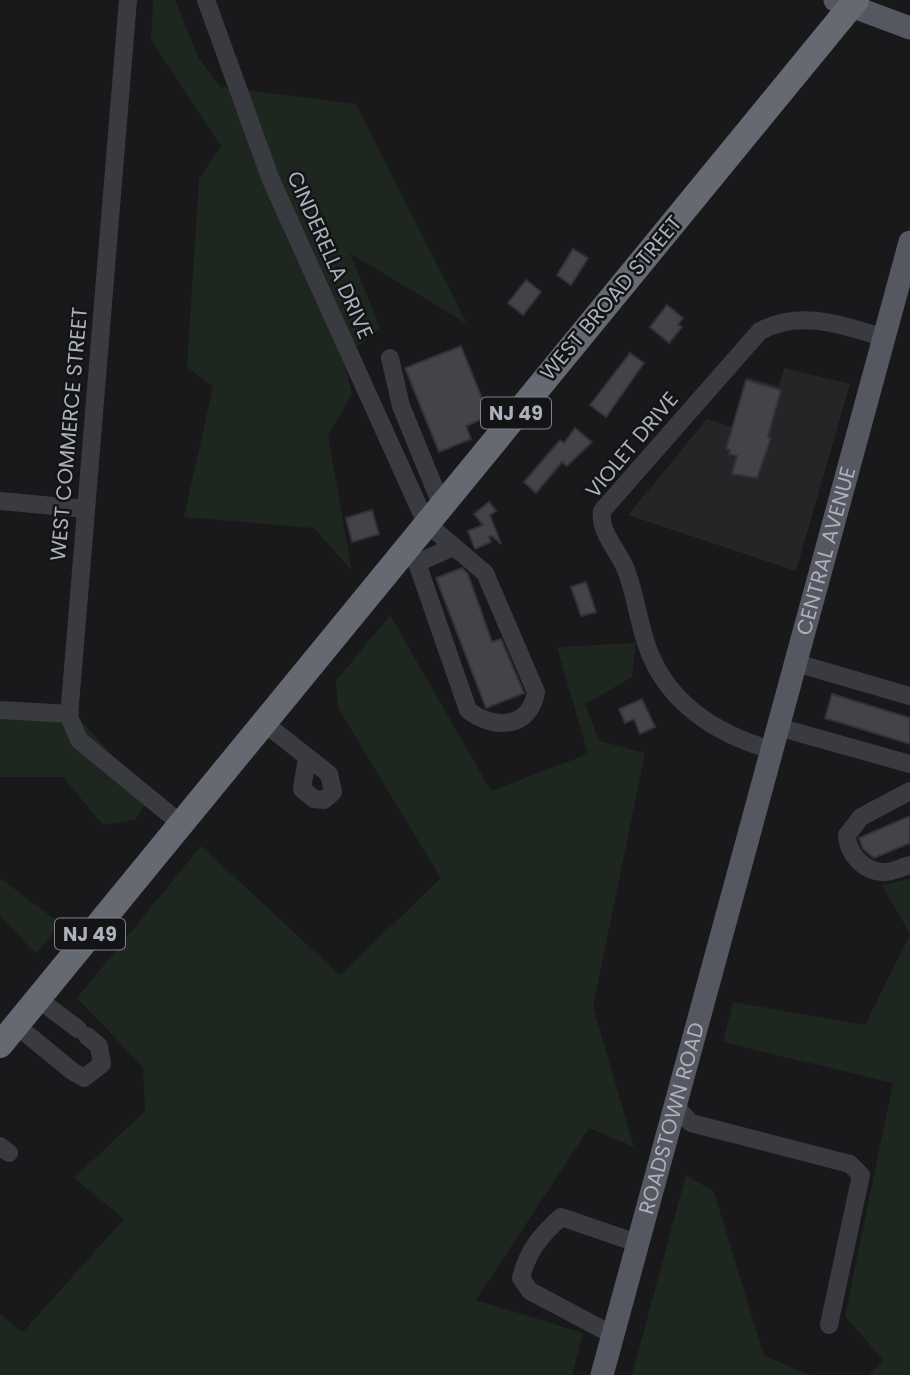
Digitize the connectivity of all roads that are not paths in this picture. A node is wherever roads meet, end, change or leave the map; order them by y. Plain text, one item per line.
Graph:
1 (128, 0) edge
2 (206, 0) edge
3 (848, 1) edge
4 (910, 28) edge
5 (910, 244) edge
6 (885, 338) junction
7 (390, 358) dead end
8 (0, 500) edge
9 (86, 509) junction
10 (434, 513) junction
11 (453, 547) junction
12 (410, 557) junction
13 (796, 663) junction
14 (910, 696) edge
15 (0, 710) edge
16 (70, 714) junction
17 (263, 722) junction
18 (778, 727) junction
19 (772, 750) junction
20 (307, 758) dead end
21 (910, 764) edge
22 (910, 791) edge
23 (180, 823) junction
24 (741, 860) joint
25 (910, 865) edge
26 (38, 999) junction
27 (8, 1035) edge
28 (674, 1105) junction
29 (637, 1243) junction
30 (829, 1325) dead end
31 (613, 1335) junction
32 (602, 1375) edge

1 - 9 street, WEST COMMERCE STREET
2 - 10 street, CINDERELLA DRIVE
3 - 4 main road
3 - 10 highway, WEST BROAD STREET / NJ 49
5 - 6 main road, CENTRAL AVENUE
6 - 13 main road, CENTRAL AVENUE
6 - 19 street, VIOLET DRIVE
7 - 10 street
8 - 9 street
9 - 16 street, WEST COMMERCE STREET
10 - 11 street
10 - 12 highway, WEST BROAD STREET / NJ 49
11 - 12 street
11 - 12 street
12 - 17 highway, WEST BROAD STREET / NJ 49
13 - 14 street
13 - 18 main road, CENTRAL AVENUE
15 - 16 street
16 - 23 street, WEST COMMERCE STREET
17 - 20 street
17 - 23 highway, WEST BROAD STREET / NJ 49
18 - 19 main road, CENTRAL AVENUE
18 - 21 street
19 - 24 main road, CENTRAL AVENUE
22 - 25 street
23 - 26 highway, NJ 49
24 - 28 main road, ROADSTOWN ROAD
26 - 27 highway, NJ 49
26 - 27 street
28 - 29 main road, ROADSTOWN ROAD
28 - 30 street
29 - 31 main road, ROADSTOWN ROAD
29 - 31 street
31 - 32 main road, ROADSTOWN ROAD

